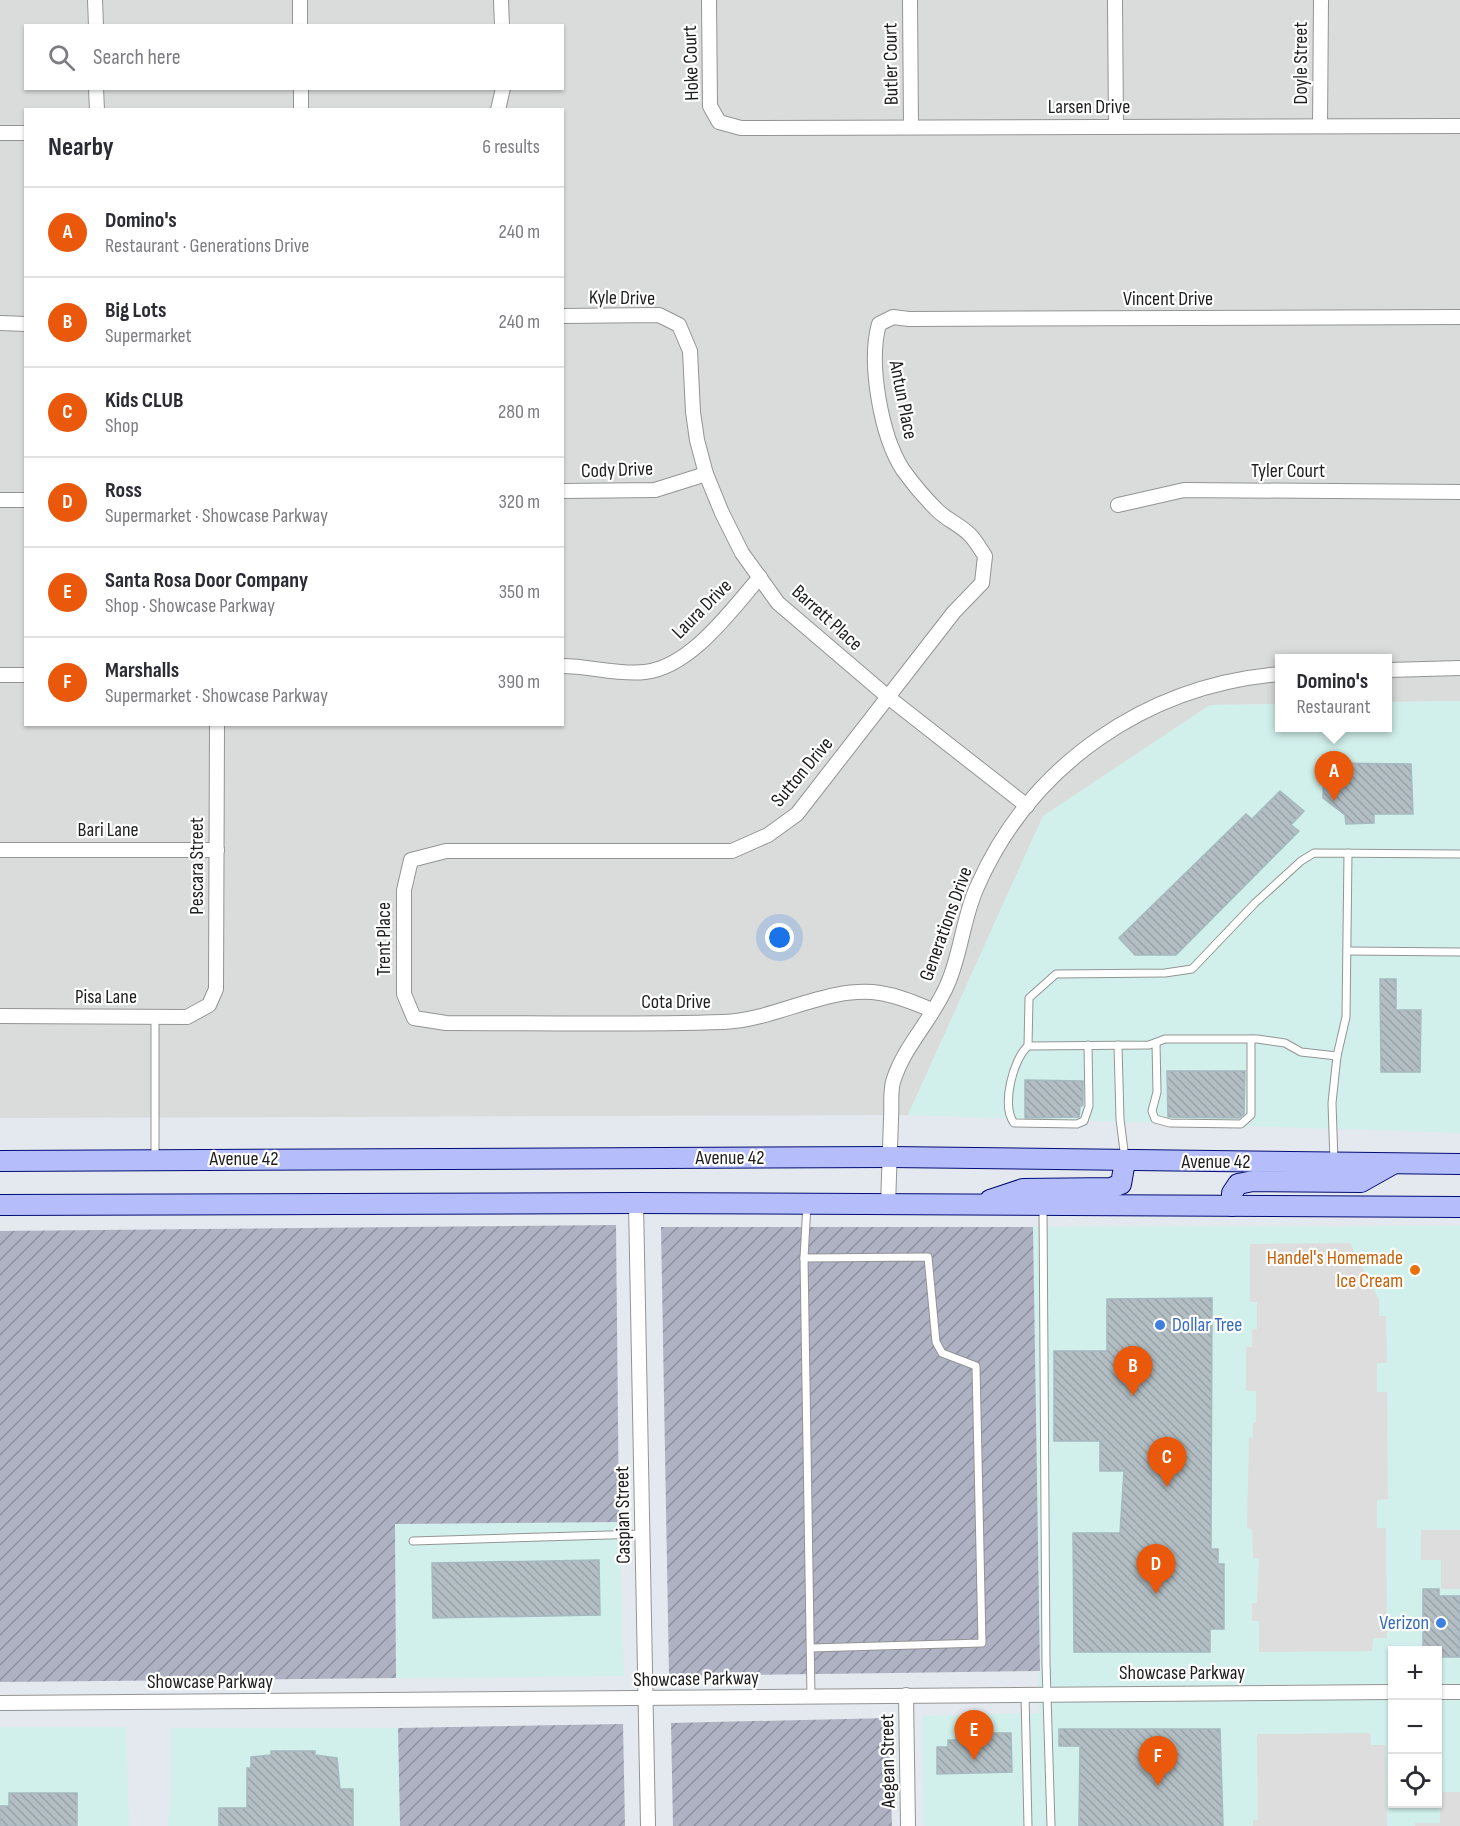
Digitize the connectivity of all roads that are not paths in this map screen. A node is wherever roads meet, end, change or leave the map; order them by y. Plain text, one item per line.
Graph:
1 (95, 0) edge
2 (300, 0) edge
3 (501, 0) edge
4 (709, 0) edge
5 (910, 0) edge
6 (1114, 0) edge
7 (1321, 0) edge
8 (96, 24) edge
9 (300, 24) edge
10 (502, 24) edge
11 (96, 90) edge
12 (301, 90) edge
13 (503, 90) edge
14 (97, 108) edge
15 (301, 108) edge
16 (498, 108) edge
17 (719, 122) joint
18 (1320, 126) junction
19 (1460, 126) edge
20 (911, 127) junction
21 (1116, 127) junction
22 (0, 133) edge
23 (24, 133) edge
24 (564, 316) edge
25 (1460, 317) edge
26 (0, 323) edge
27 (24, 324) edge
28 (879, 324) joint
29 (679, 325) joint
30 (706, 474) junction
31 (564, 491) edge
32 (1460, 492) edge
33 (0, 500) edge
34 (24, 500) edge
35 (1118, 505) dead end
36 (985, 556) joint
37 (760, 577) junction
38 (564, 666) edge
39 (1460, 668) edge
40 (1392, 669) edge
41 (1275, 674) edge
42 (0, 675) edge
43 (24, 675) edge
44 (888, 697) junction
45 (217, 726) edge
46 (1028, 806) junction
47 (0, 850) edge
48 (217, 850) junction
49 (1348, 853) junction
50 (1460, 854) edge
51 (411, 860) joint
52 (1348, 951) junction
53 (1460, 952) edge
54 (209, 1005) joint
55 (932, 1010) junction
56 (0, 1016) edge
57 (155, 1017) junction
58 (414, 1018) joint
59 (1251, 1039) junction
60 (1156, 1043) junction
61 (1118, 1045) junction
62 (1088, 1046) junction
63 (1028, 1047) junction
64 (1337, 1056) junction
65 (890, 1157) junction
66 (155, 1158) junction
67 (0, 1161) edge
68 (1125, 1161) junction
69 (1334, 1162) junction
70 (1393, 1164) junction
71 (1460, 1164) edge
72 (636, 1203) junction
73 (807, 1204) junction
74 (0, 1205) edge
75 (888, 1205) junction
76 (973, 1205) junction
77 (1043, 1205) junction
78 (1232, 1206) junction
79 (1460, 1207) edge
80 (804, 1258) junction
81 (643, 1534) junction
82 (413, 1541) dead end
83 (810, 1648) junction
84 (1388, 1692) edge
85 (1442, 1692) edge
86 (1460, 1692) edge
87 (1047, 1693) junction
88 (1025, 1694) junction
89 (906, 1695) junction
90 (811, 1697) junction
91 (646, 1699) junction
92 (0, 1703) edge
93 (648, 1826) edge
94 (908, 1826) edge
95 (1028, 1826) edge
96 (1051, 1826) edge

1 - 8 street
2 - 9 street
3 - 10 street
4 - 17 street, Hoke Court
5 - 20 street, Butler Court
6 - 21 street
7 - 18 street, Doyle Street
11 - 14 street
12 - 15 street
13 - 16 street
17 - 20 street, Larsen Drive
18 - 19 street, Larsen Drive
18 - 21 street, Larsen Drive
20 - 21 street, Larsen Drive
22 - 23 street
24 - 29 street, Kyle Drive
25 - 28 street, Vincent Drive
26 - 27 street
28 - 36 street, Antun Place
29 - 30 street, Barrett Place
30 - 31 street, Cody Drive
30 - 37 street, Barrett Place
32 - 35 street, Tyler Court
33 - 34 street
36 - 44 street, Sutton Drive
37 - 38 street, Laura Drive
37 - 44 street, Barrett Place
39 - 40 street
41 - 46 street, Generations Drive
42 - 43 street
44 - 46 street, Barrett Place
44 - 51 street, Sutton Drive
45 - 48 street, Pescara Street
46 - 55 street, Generations Drive
47 - 48 street, Bari Lane
48 - 54 street, Pescara Street
49 - 50 lane
49 - 52 lane
49 - 63 lane
51 - 58 street, Trent Place
52 - 53 lane
52 - 64 lane
54 - 57 street, Pisa Lane
55 - 58 street, Cota Drive
55 - 65 street, Generations Drive
56 - 57 street, Pisa Lane
57 - 66 lane
59 - 60 lane
59 - 60 lane
59 - 64 lane
60 - 61 lane
61 - 62 lane
61 - 68 lane
62 - 63 lane
62 - 63 lane
64 - 69 lane
65 - 66 main road, Avenue 42
65 - 68 main road, Avenue 42
65 - 75 street, Generations Drive
66 - 67 main road, Avenue 42
68 - 69 main road, Avenue 42
68 - 76 main road
69 - 70 main road, Avenue 42
70 - 71 main road, Avenue 42
70 - 78 main road
72 - 73 main road
72 - 74 main road
72 - 81 street, Caspian Street
73 - 75 main road
73 - 80 lane
75 - 76 main road
76 - 77 main road
77 - 78 main road
77 - 87 lane
78 - 79 main road
80 - 83 lane
80 - 83 lane
81 - 82 lane
81 - 91 street, Caspian Street
83 - 90 lane
84 - 87 street, Showcase Parkway
85 - 86 street
87 - 88 street, Showcase Parkway
87 - 96 lane
88 - 89 street, Showcase Parkway
88 - 95 lane
89 - 90 street, Showcase Parkway
89 - 94 street, Aegean Street
90 - 91 street, Showcase Parkway
91 - 92 street, Showcase Parkway
91 - 93 street, Caspian Street

